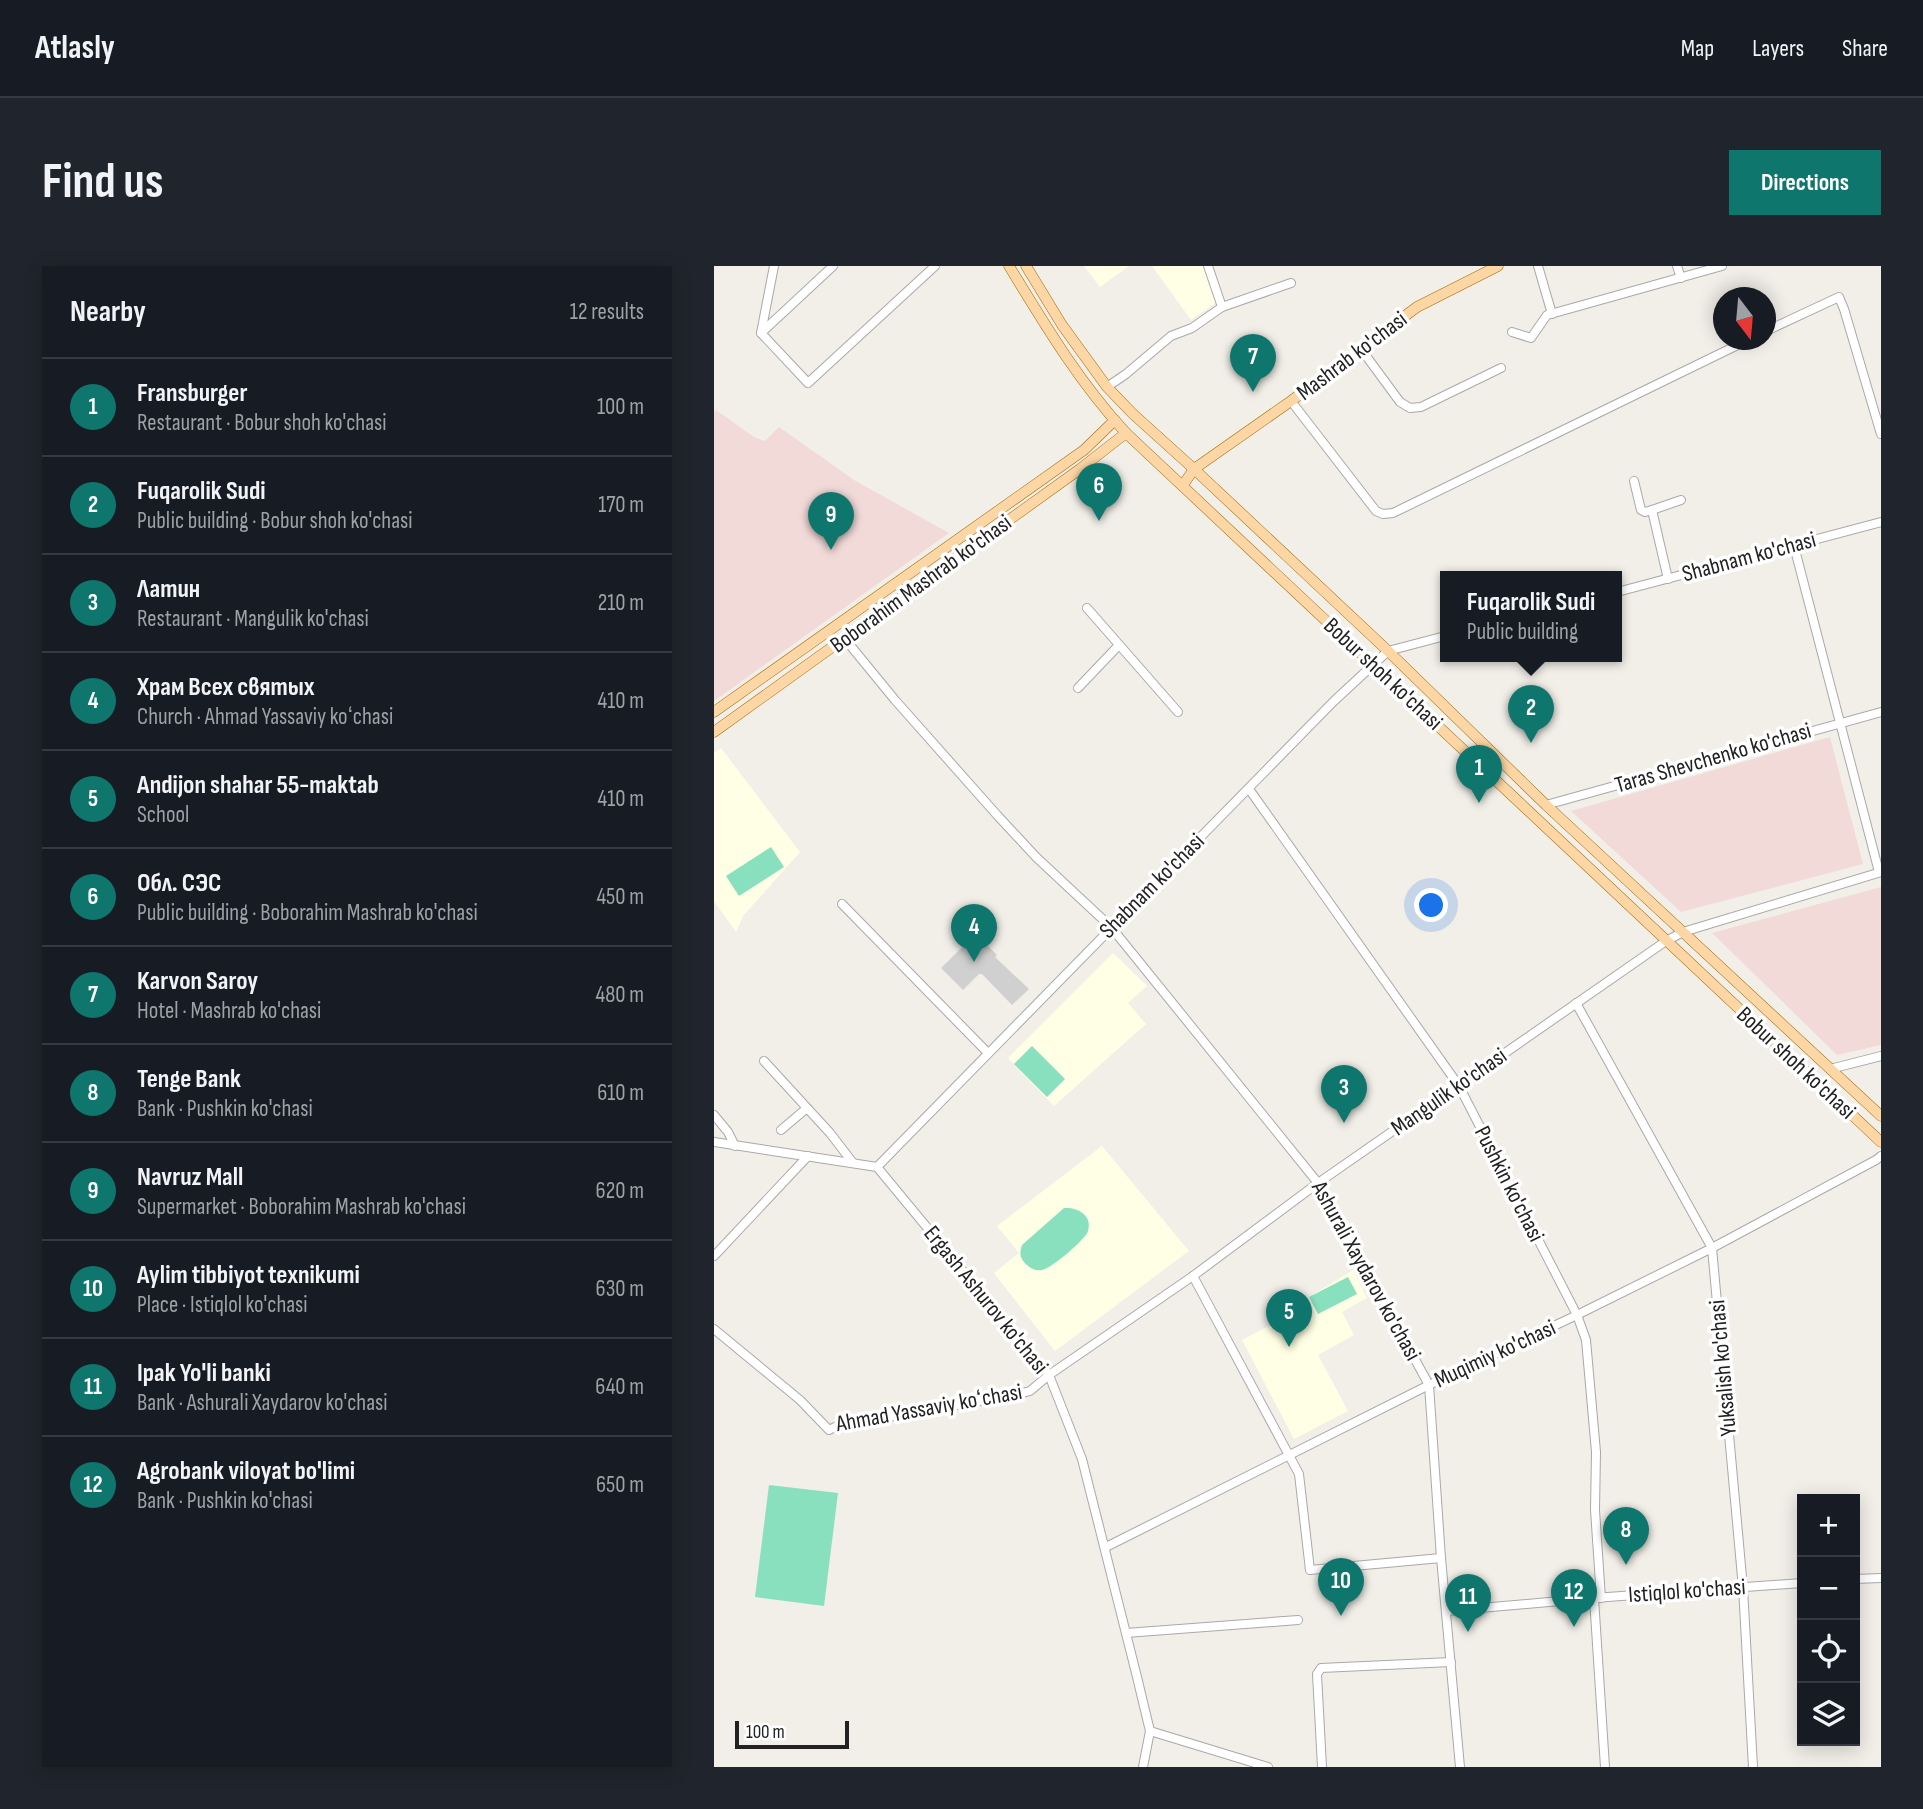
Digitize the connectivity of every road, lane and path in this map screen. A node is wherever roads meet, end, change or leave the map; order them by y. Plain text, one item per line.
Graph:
1 (774, 266) edge
2 (833, 266) edge
3 (935, 266) edge
4 (1009, 266) edge
5 (1026, 266) edge
6 (1208, 266) edge
7 (1498, 266) edge
8 (1538, 266) edge
9 (1677, 266) edge
10 (1722, 266) edge
11 (1681, 278) junction
12 (1291, 283) dead end
13 (1222, 307) junction
14 (1552, 314) junction
15 (1776, 326) edge
16 (1512, 332) dead end
17 (761, 333) junction
18 (1361, 349) junction
19 (1727, 350) edge
20 (1501, 368) dead end
21 (1107, 387) junction
22 (1291, 401) junction
23 (1115, 420) junction
24 (1126, 433) junction
25 (1881, 434) edge
26 (1194, 469) junction
27 (1634, 481) dead end
28 (1183, 485) junction
29 (1681, 500) dead end
30 (1652, 510) junction
31 (1881, 522) edge
32 (1794, 546) junction
33 (1668, 579) junction
34 (886, 590) junction
35 (1622, 591) edge
36 (895, 602) junction
37 (1087, 608) dead end
38 (1440, 637) edge
39 (845, 639) junction
40 (1119, 645) junction
41 (1388, 650) junction
42 (1373, 665) junction
43 (1078, 688) dead end
44 (714, 712) edge
45 (1178, 712) dead end
46 (1881, 712) edge
47 (1840, 722) junction
48 (714, 732) edge
49 (1249, 789) junction
50 (1546, 805) junction
51 (1880, 872) edge
52 (842, 904) dead end
53 (1111, 927) junction
54 (1683, 932) junction
55 (1667, 941) junction
56 (1576, 1003) junction
57 (988, 1053) junction
58 (1881, 1056) edge
59 (764, 1061) dead end
60 (1830, 1069) junction
61 (1459, 1086) junction
62 (807, 1108) junction
63 (714, 1115) edge
64 (1881, 1116) edge
65 (781, 1130) dead end
66 (714, 1142) edge
67 (1881, 1142) edge
68 (735, 1146) junction
69 (1881, 1156) edge
70 (808, 1157) junction
71 (853, 1163) junction
72 (877, 1167) junction
73 (1318, 1182) junction
74 (1712, 1248) junction
75 (714, 1256) edge
76 (1193, 1276) junction
77 (1577, 1315) junction
78 (714, 1329) edge
79 (1049, 1375) junction
80 (1429, 1385) junction
81 (1289, 1455) junction
82 (1106, 1547) junction
83 (1441, 1558) junction
84 (1881, 1578) edge
85 (1860, 1579) edge
86 (1797, 1583) edge
87 (1743, 1587) junction
88 (1597, 1598) junction
89 (1446, 1611) junction
90 (1298, 1620) dead end
91 (1126, 1633) junction
92 (1451, 1662) junction
93 (1150, 1731) junction
94 (1143, 1767) edge
95 (1268, 1767) edge
96 (1322, 1767) edge
97 (1460, 1767) edge
98 (1605, 1767) edge
99 (1754, 1767) edge

1 - 17 street
2 - 17 street
3 - 17 street
4 - 23 main road, Bobur shoh ko'chasi
5 - 21 main road, Bobur shoh ko'chasi
6 - 13 street
7 - 18 main road, Mashrab ko'chasi
8 - 14 street
9 - 11 street
10 - 11 street
11 - 14 street
12 - 13 street
13 - 21 street
14 - 16 street
15 - 25 street
18 - 20 street
18 - 22 main road, Mashrab ko'chasi
19 - 22 street
21 - 26 main road, Bobur shoh ko'chasi
22 - 26 main road, Mashrab ko'chasi
23 - 24 main road, Bobur shoh ko'chasi
23 - 34 main road, Boborahim Mashrab ko'chasi
24 - 28 main road, Bobur shoh ko'chasi
24 - 36 main road, Boborahim Mashrab ko'chasi
26 - 28 main road, Mashrab ko'chasi
26 - 41 main road, Bobur shoh ko'chasi
27 - 30 street
28 - 42 main road, Bobur shoh ko'chasi
29 - 30 street
30 - 33 street
31 - 32 street, Shabnam ko'chasi
32 - 33 street, Shabnam ko'chasi
32 - 47 street
33 - 35 street, Shabnam ko'chasi
34 - 36 main road
34 - 44 main road, Boborahim Mashrab ko'chasi
36 - 39 main road, Boborahim Mashrab ko'chasi
37 - 40 street
38 - 41 street
39 - 48 main road, Boborahim Mashrab ko'chasi
39 - 53 street, Ashurali Xaydarov ko'chasi
40 - 43 street
40 - 45 street
41 - 42 street, Shabnam ko'chasi
41 - 50 main road, Bobur shoh ko'chasi
42 - 49 street, Shabnam ko'chasi
42 - 55 main road, Bobur shoh ko'chasi
46 - 47 street, Taras Shevchenko ko'chasi
47 - 50 street, Taras Shevchenko ko'chasi
47 - 51 street
49 - 53 street, Shabnam ko'chasi
49 - 61 street, Pushkin ko'chasi
50 - 54 main road, Bobur shoh ko'chasi
51 - 54 street, Mangulik ko'chasi
52 - 57 street
53 - 57 street, Shabnam ko'chasi
53 - 73 street, Ashurali Xaydarov ko'chasi
54 - 55 street, Mangulik ko'chasi
54 - 60 main road, Bobur shoh ko'chasi
55 - 56 street, Mangulik ko'chasi
55 - 67 main road, Bobur shoh ko'chasi
56 - 61 street, Mangulik ko'chasi
56 - 74 street, Yuksalish ko'chasi
57 - 72 street, Shabnam ko'chasi
58 - 60 street
59 - 62 street
60 - 64 main road, Bobur shoh ko'chasi
61 - 73 street, Mangulik ko'chasi
61 - 77 street, Pushkin ko'chasi
62 - 65 street
62 - 71 street
63 - 68 street
66 - 68 street
68 - 70 street
69 - 74 street, Muqimiy ko'chasi
70 - 71 street
70 - 75 street
71 - 72 street
72 - 79 street, Ergash Ashurov ko'chasi
73 - 76 street, Mangulik ko'chasi
73 - 80 street, Ashurali Xaydarov ko'chasi
74 - 77 street, Muqimiy ko'chasi
74 - 87 street, Yuksalish ko'chasi
76 - 79 street, Mangulik ko'chasi
76 - 81 street
77 - 80 street, Muqimiy ko'chasi
77 - 88 street, Pushkin ko'chasi
78 - 79 street, Ahmad Yassaviy koʻchasi
79 - 82 street, Ergash Ashurov ko'chasi
80 - 81 street, Muqimiy ko'chasi
80 - 83 street, Ashurali Xaydarov ko'chasi
81 - 82 street, Muqimiy ko'chasi
81 - 83 street
82 - 91 street, Ergash Ashurov ko'chasi
83 - 89 street, Ashurali Xaydarov ko'chasi
84 - 85 street
86 - 87 street, Istiqlol ko'chasi
87 - 88 street, Istiqlol ko'chasi
87 - 99 street, Yuksalish ko'chasi
88 - 89 street, Istiqlol ko'chasi
88 - 98 street, Pushkin ko'chasi
89 - 92 street, Ashurali Xaydarov ko'chasi
90 - 91 street
91 - 93 street, Ergash Ashurov ko'chasi
92 - 96 street
92 - 97 street, Ashurali Xaydarov ko'chasi
93 - 94 street, Ergash Ashurov ko'chasi
93 - 95 street

